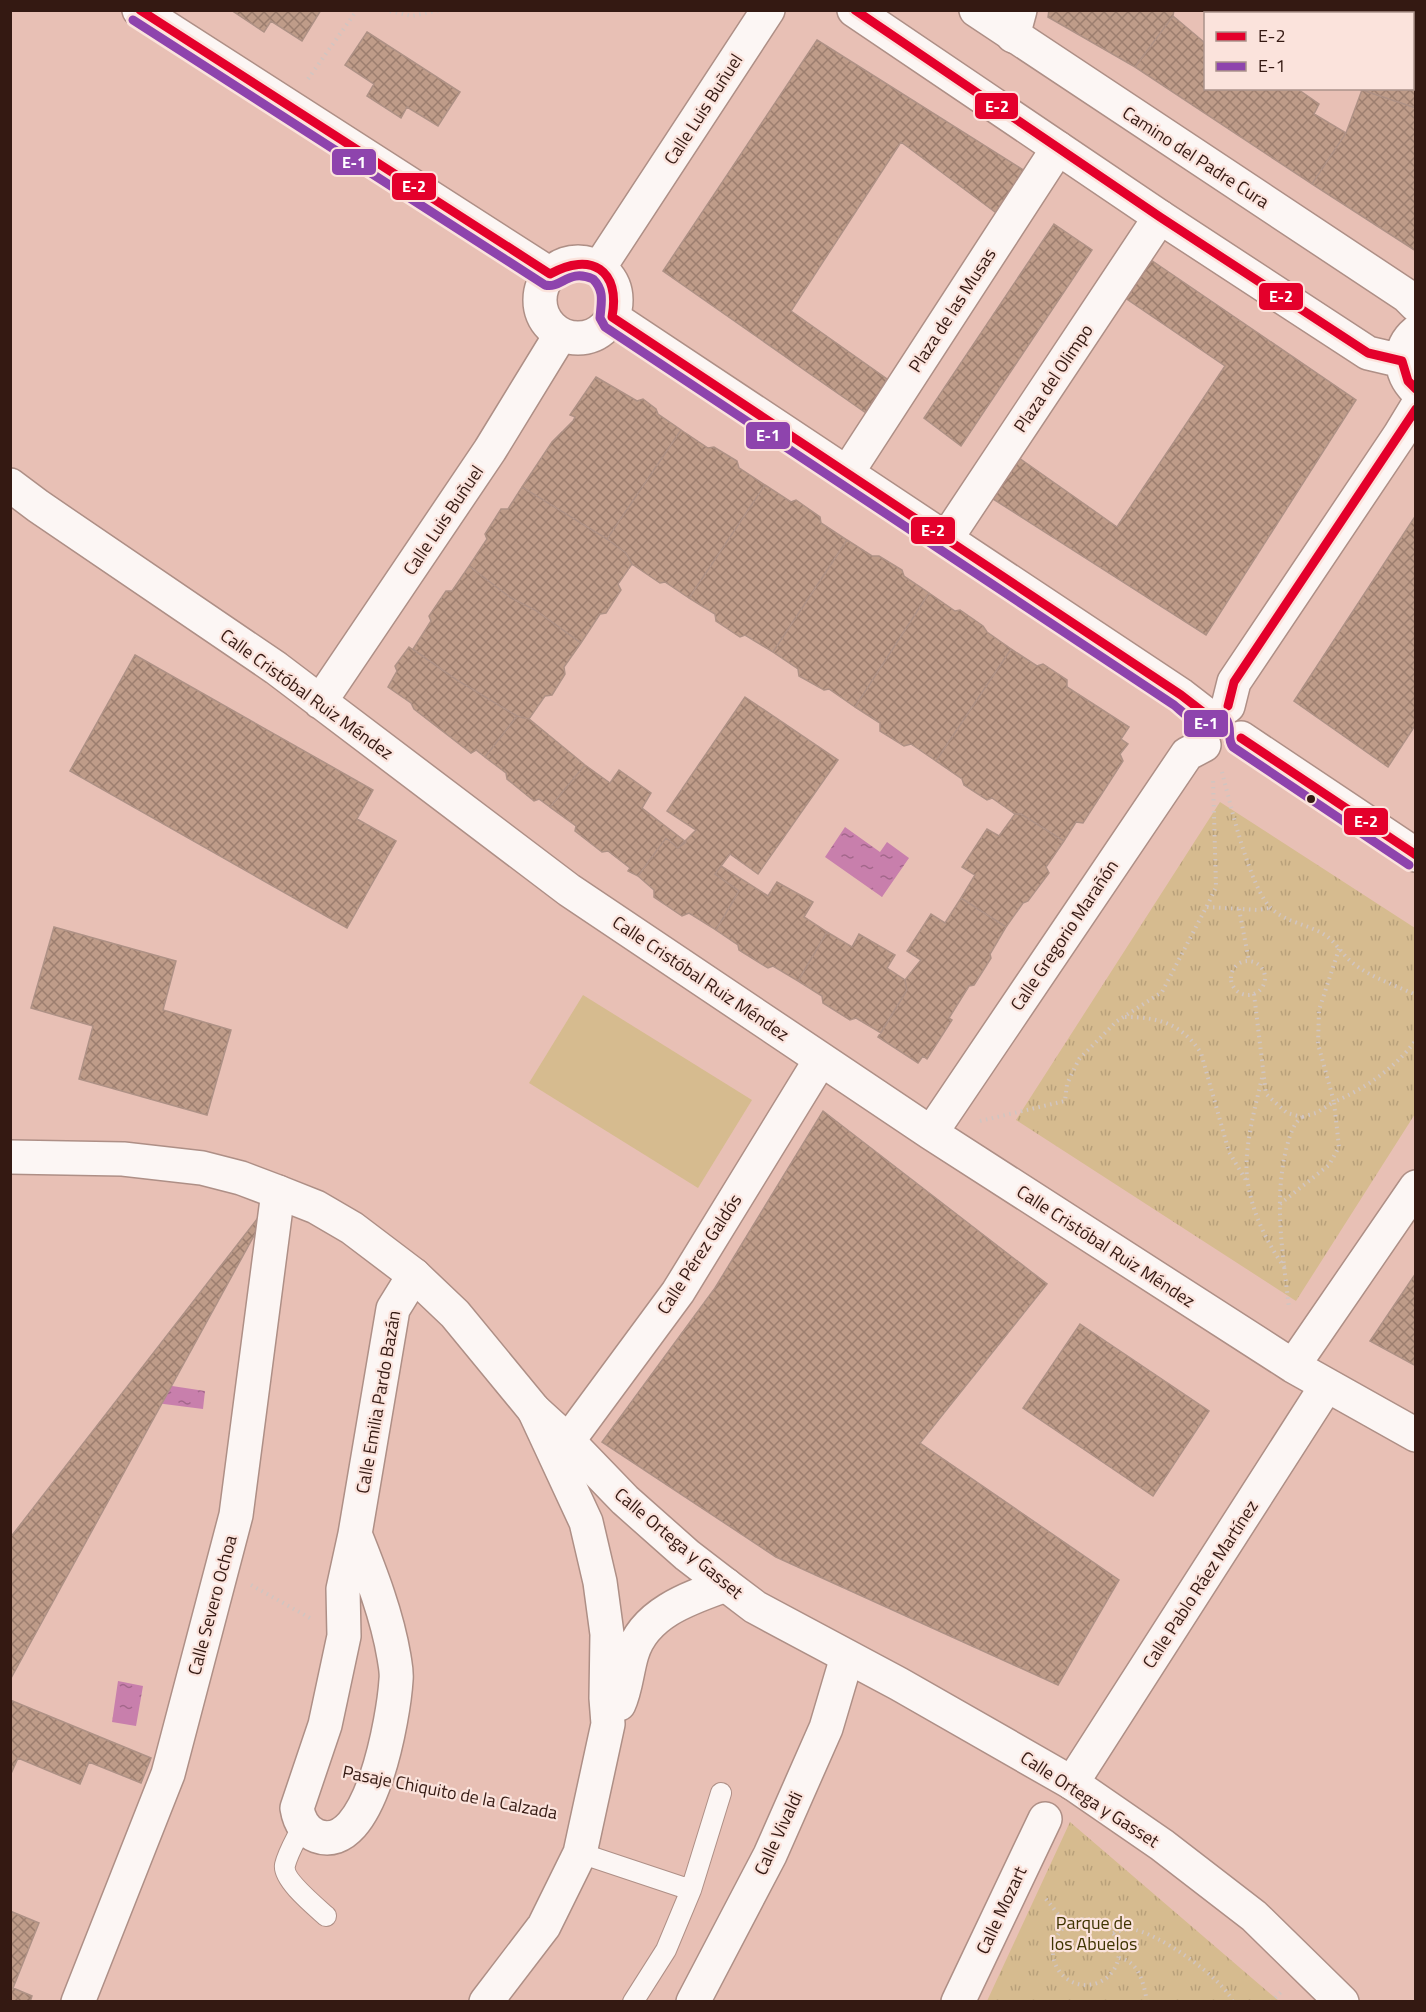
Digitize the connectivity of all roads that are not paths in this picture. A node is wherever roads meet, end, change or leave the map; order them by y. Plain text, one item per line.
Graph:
1 (139, 10) edge
2 (768, 10) edge
3 (854, 10) edge
4 (976, 10) edge
5 (1017, 23) edge
6 (1058, 148) junction
7 (1160, 217) junction
8 (599, 268) junction
9 (550, 274) junction
10 (1416, 305) edge
11 (612, 316) junction
12 (1416, 332) edge
13 (561, 334) junction
14 (1402, 361) junction
15 (1416, 390) edge
16 (1416, 408) edge
17 (847, 473) junction
18 (10, 485) edge
19 (946, 539) junction
20 (320, 702) junction
21 (1216, 709) junction
22 (1221, 745) junction
23 (1416, 855) edge
24 (821, 1059) junction
25 (931, 1133) junction
26 (10, 1156) edge
27 (1416, 1187) edge
28 (278, 1192) junction
29 (414, 1275) junction
30 (1293, 1366) junction
31 (1327, 1385) junction
32 (534, 1410) junction
33 (1416, 1435) edge
34 (568, 1441) junction
35 (355, 1534) junction
36 (726, 1585) junction
37 (344, 1636) junction
38 (847, 1658) junction
39 (397, 1678) junction
40 (608, 1724) junction
41 (1072, 1783) junction
42 (721, 1793) dead end
43 (1045, 1819) dead end
44 (303, 1825) junction
45 (580, 1853) junction
46 (692, 1890) junction
47 (326, 1916) dead end
48 (78, 2001) edge
49 (486, 2001) edge
50 (633, 2001) edge
51 (693, 2001) edge
52 (958, 2001) edge
53 (1342, 2001) edge

1 - 9 street
2 - 8 street, Calle Luis Buñuel
3 - 6 street
4 - 5 street, Camino del Padre Cura
5 - 10 street, Camino del Padre Cura
6 - 7 street
6 - 17 street, Plaza de las Musas
7 - 14 street
7 - 19 street, Plaza del Olimpo
8 - 9 street
8 - 11 street
9 - 13 street
11 - 13 street
11 - 17 street
12 - 14 street
13 - 20 street, Calle Luis Buñuel
14 - 15 street
16 - 21 street
17 - 19 street
18 - 20 street, Calle Cristóbal Ruiz Méndez
19 - 21 street
20 - 24 street, Calle Cristóbal Ruiz Méndez
21 - 22 street
22 - 23 street
22 - 25 street, Calle Gregorio Marañón
24 - 25 street, Calle Cristóbal Ruiz Méndez
24 - 34 street, Calle Pérez Galdós
25 - 30 street, Calle Cristóbal Ruiz Méndez
26 - 28 street, Calle Ortega y Gasset
27 - 30 street
28 - 29 street, Calle Ortega y Gasset
28 - 48 street, Calle Severo Ochoa
29 - 32 street, Calle Ortega y Gasset
29 - 35 street, Calle Emilia Pardo Bazán
30 - 31 street, Calle Cristóbal Ruiz Méndez
31 - 33 street, Calle Cristóbal Ruiz Méndez
31 - 41 street, Calle Pablo Ráez Martínez
32 - 34 street, Calle Ortega y Gasset
32 - 40 street
34 - 36 street, Calle Ortega y Gasset
35 - 37 street, Calle Emilia Pardo Bazán
35 - 39 street
36 - 38 street, Calle Ortega y Gasset
36 - 40 street
37 - 39 street
37 - 44 street, Calle Emilia Pardo Bazán
38 - 41 street, Calle Ortega y Gasset
38 - 51 street, Calle Vivaldi
39 - 44 street
40 - 45 street
41 - 53 street, Calle Ortega y Gasset
42 - 46 lane
43 - 52 street, Calle Mozart
44 - 47 lane
45 - 46 lane
45 - 49 street
46 - 50 lane

